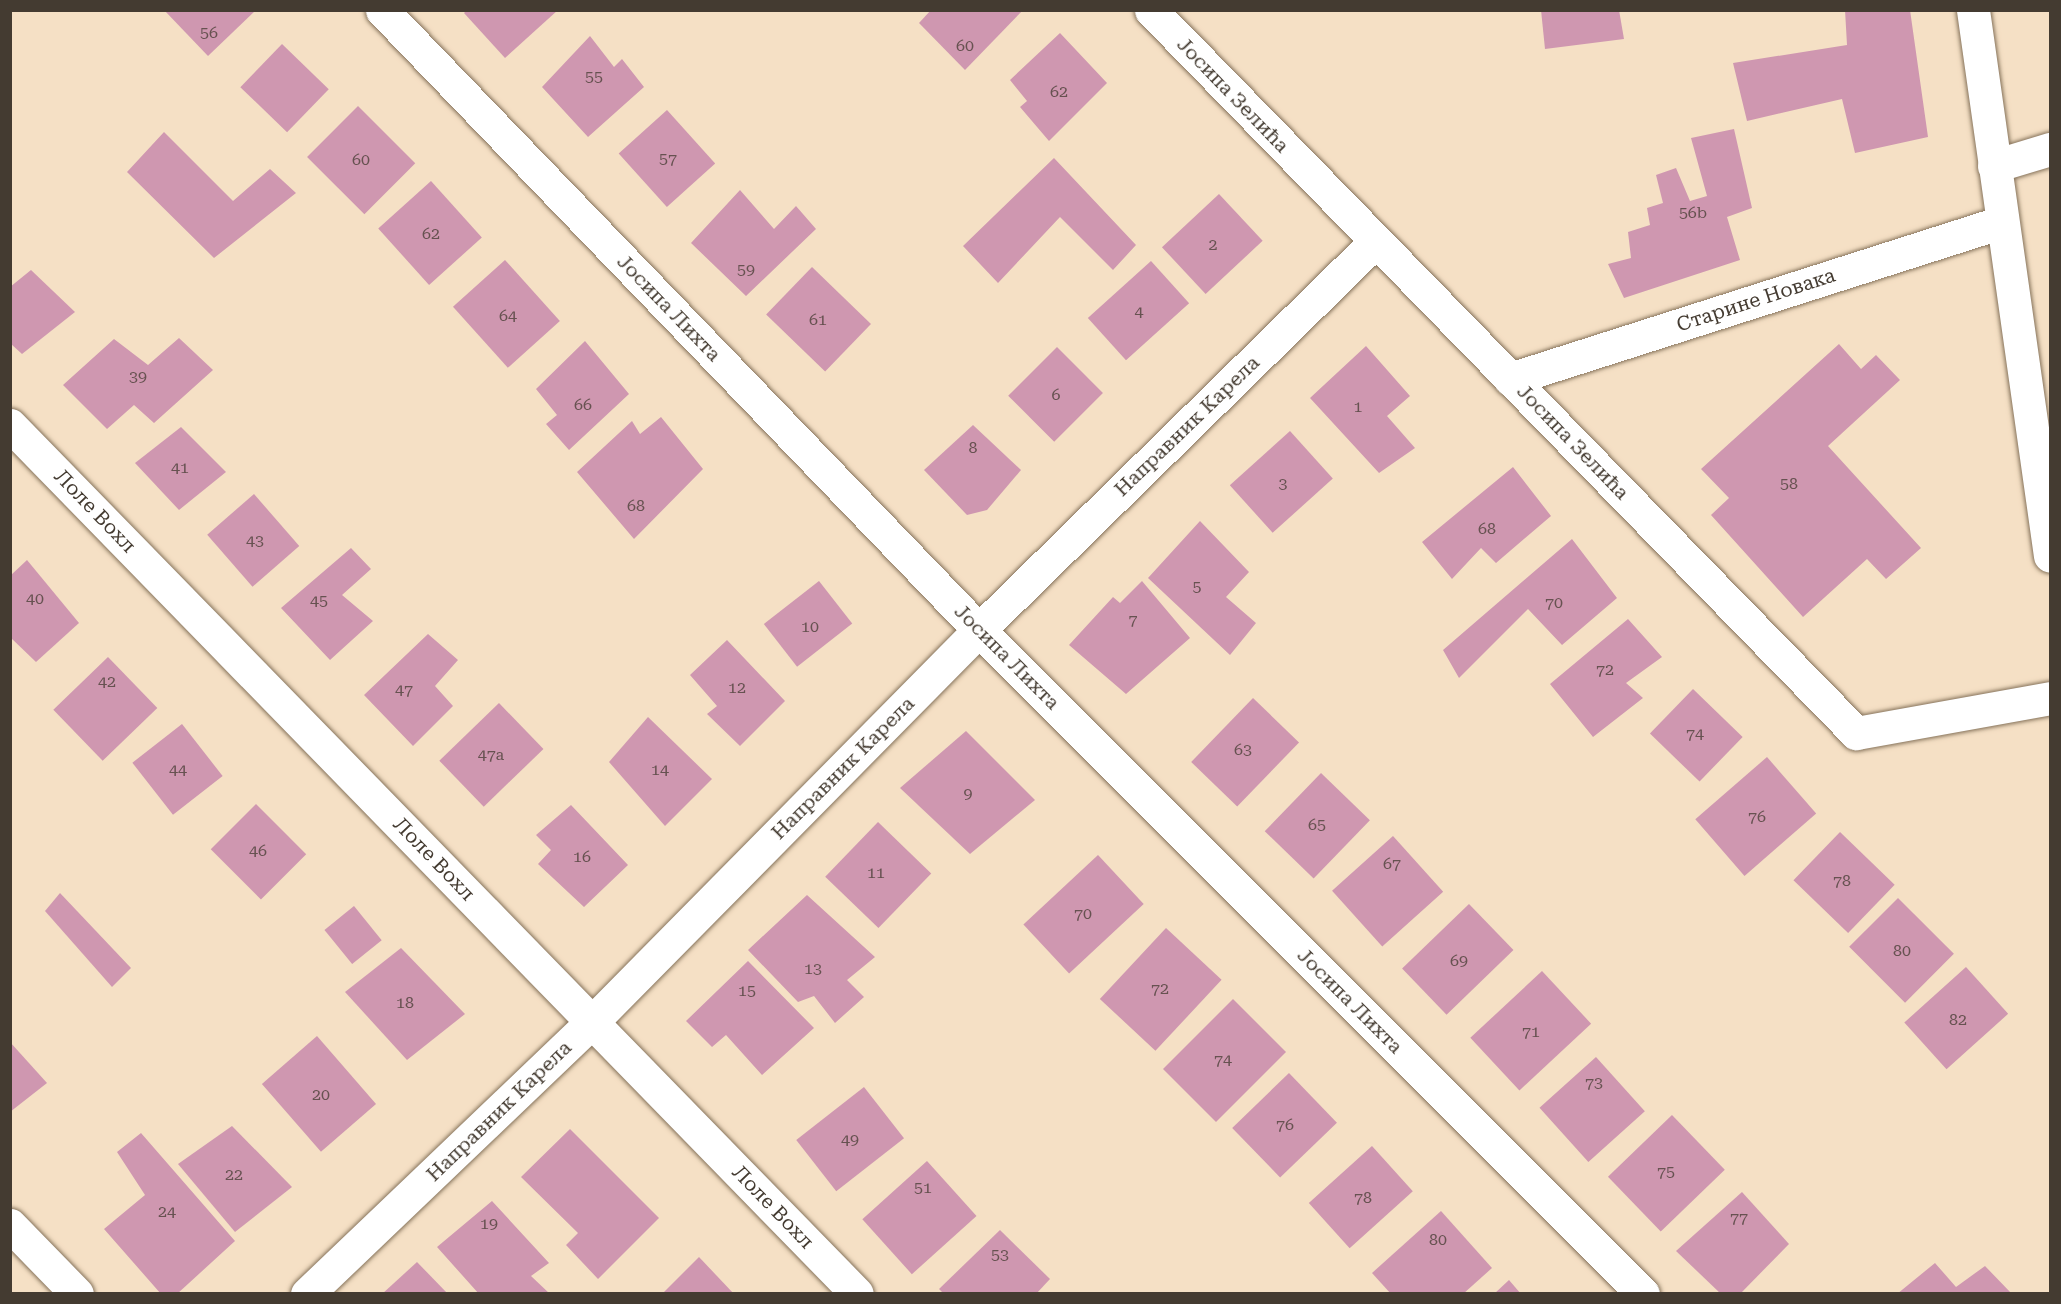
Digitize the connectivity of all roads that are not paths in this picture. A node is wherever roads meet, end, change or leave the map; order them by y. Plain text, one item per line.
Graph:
1 (382, 10) edge
2 (1151, 10) edge
3 (1973, 10) edge
4 (2050, 149) edge
5 (1994, 166) junction
6 (2002, 222) junction
7 (1376, 241) junction
8 (1510, 379) junction
9 (10, 425) edge
10 (2050, 556) edge
11 (979, 630) junction
12 (2050, 698) edge
13 (592, 1022) junction
14 (10, 1225) edge
15 (77, 1293) edge
16 (308, 1293) edge
17 (857, 1293) edge
18 (1643, 1293) edge

1 - 11 street, Јосипа Лихта
2 - 7 street, Јосипа Зелића
3 - 5 street
4 - 5 street
5 - 6 street
6 - 8 street, Старине Новака
6 - 10 street
7 - 8 street, Јосипа Зелића
7 - 11 street, Направник Карела
8 - 12 street, Јосипа Зелића
9 - 13 street, Лоле Вохл
11 - 13 street, Направник Карела
11 - 18 street, Јосипа Лихта
13 - 16 street, Направник Карела
13 - 17 street, Лоле Вохл
14 - 15 street

